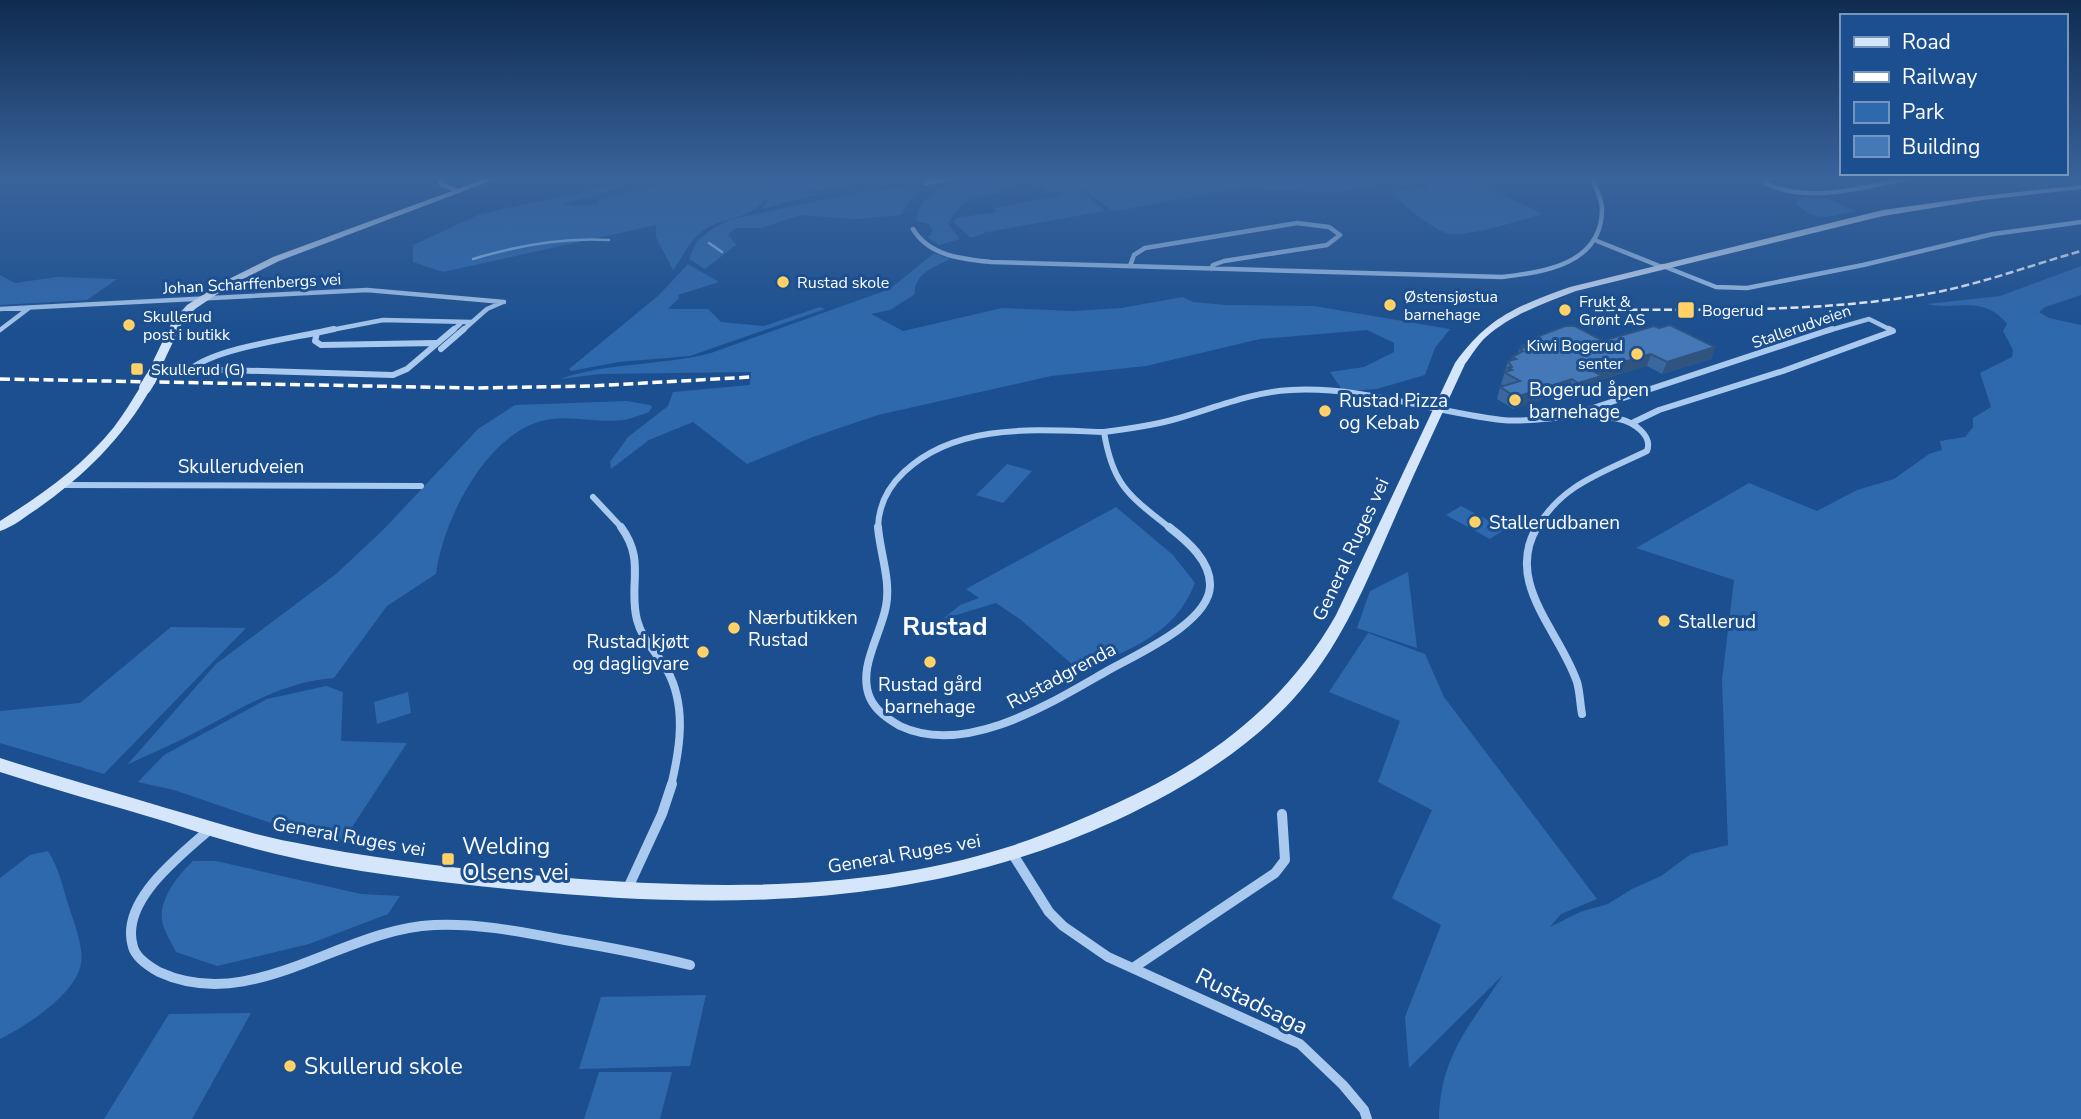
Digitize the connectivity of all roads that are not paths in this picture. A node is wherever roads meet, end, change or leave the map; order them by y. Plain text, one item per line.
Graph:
1 (354, 230) edge
2 (913, 230) edge
3 (1253, 230) edge
4 (1336, 230) edge
5 (1599, 230) edge
6 (1813, 230) edge
7 (2021, 230) edge
8 (1597, 241) junction
9 (1130, 266) junction
10 (1663, 266) junction
11 (1211, 269) junction
12 (204, 298) junction
13 (30, 307) junction
14 (0, 309) edge
15 (471, 322) junction
16 (460, 324) junction
17 (0, 330) edge
18 (317, 333) junction
19 (436, 343) junction
20 (441, 349) dead end
21 (1439, 407) junction
22 (1573, 415) junction
23 (1632, 423) junction
24 (1104, 432) junction
25 (60, 485) junction
26 (421, 486) dead end
27 (593, 497) dead end
28 (0, 527) edge
29 (1582, 714) dead end
30 (0, 765) edge
31 (1282, 814) dead end
32 (211, 829) junction
33 (1012, 853) junction
34 (626, 891) junction
35 (690, 965) dead end
36 (1133, 968) junction
37 (1367, 1119) edge

1 - 12 main road
2 - 9 street
3 - 9 street
4 - 11 street
5 - 8 street
6 - 10 main road, General Ruges vei
7 - 10 street
8 - 10 street
8 - 11 street
9 - 11 street
10 - 21 main road, General Ruges vei
12 - 13 street, Johan Scharffenbergs vei
12 - 15 street, Johan Scharffenbergs vei
12 - 25 main road
13 - 14 street, Johan Scharffenbergs vei
13 - 17 street
15 - 16 street
15 - 20 street
16 - 18 street
16 - 19 street
18 - 19 street
18 - 19 street
21 - 22 street, Stallerudveien
21 - 24 street, Rustadgrenda
21 - 33 main road, General Ruges vei
22 - 23 street, Stallerudveien
22 - 23 street, Stallerudveien
23 - 29 street
24 - 24 street, Rustadgrenda
25 - 26 street, Skullerudveien
25 - 28 main road
27 - 34 street
30 - 32 main road, General Ruges vei
31 - 36 street
32 - 34 main road, General Ruges vei
32 - 35 street
33 - 34 main road, General Ruges vei
33 - 36 street, Rustadsaga
36 - 37 street, Rustadsaga

